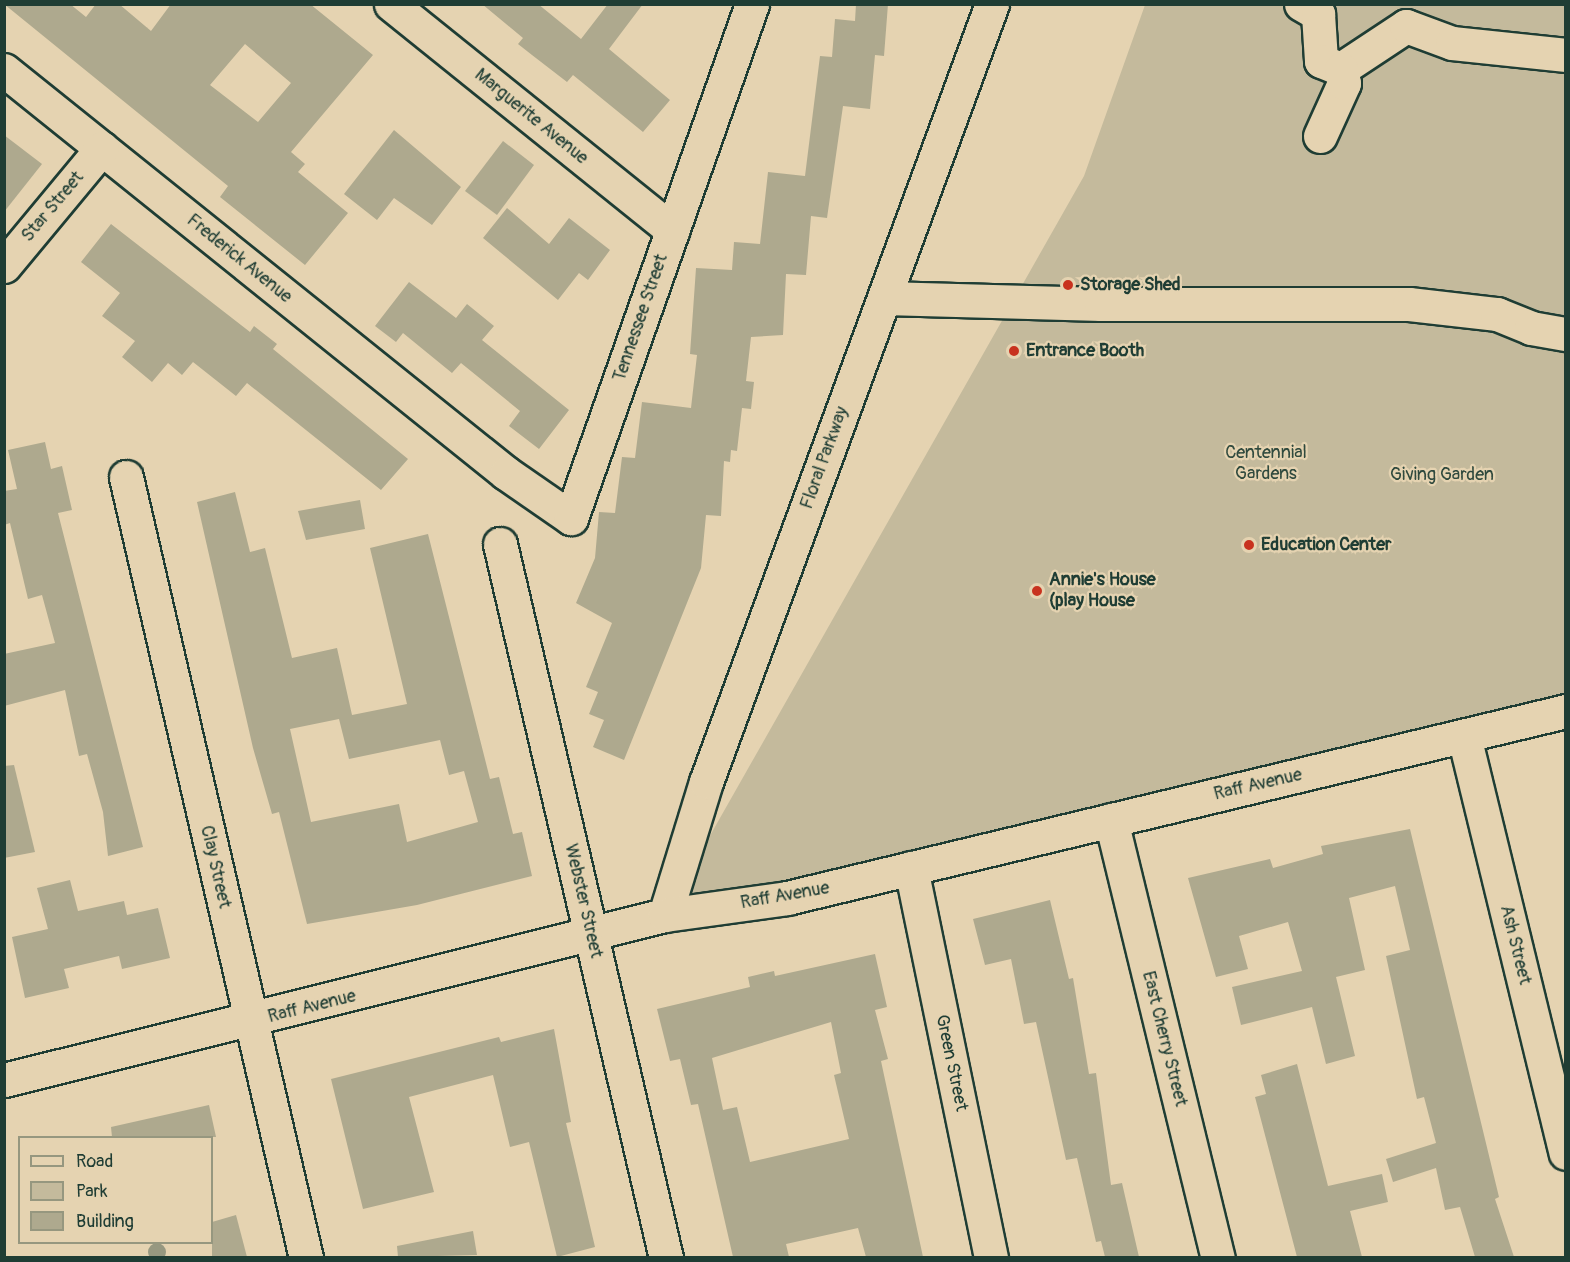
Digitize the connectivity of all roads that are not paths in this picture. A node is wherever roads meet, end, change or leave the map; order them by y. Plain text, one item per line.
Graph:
1 (391, 4) edge
2 (752, 4) edge
3 (992, 4) edge
4 (1301, 4) edge
5 (1566, 56) edge
6 (1341, 69) junction
7 (4, 70) edge
8 (1320, 136) dead end
9 (102, 148) junction
10 (672, 230) junction
11 (4, 267) edge
12 (884, 298) junction
13 (1566, 334) edge
14 (474, 447) joint
15 (126, 477) dead end
16 (500, 544) dead end
17 (1566, 711) edge
18 (1464, 736) junction
19 (1111, 820) junction
20 (911, 868) junction
21 (665, 915) junction
22 (591, 937) junction
23 (251, 1023) junction
24 (4, 1080) edge
25 (1566, 1153) edge
26 (306, 1257) edge
27 (666, 1257) edge
28 (991, 1257) edge
29 (1218, 1257) edge

1 - 10 street, Marguerite Avenue
2 - 10 street, Tennessee Street
3 - 12 street, Floral Parkway
4 - 6 street
5 - 6 street
6 - 8 street
7 - 9 street, Frederick Avenue
9 - 11 street, Star Street
9 - 14 street, Frederick Avenue
10 - 14 street, Tennessee Street
12 - 13 street
12 - 21 street, Floral Parkway
15 - 23 street, Clay Street
16 - 22 street, Webster Street
17 - 18 street, Raff Avenue
18 - 19 street, Raff Avenue
18 - 25 street, Ash Street
19 - 20 street, Raff Avenue
19 - 29 street, East Cherry Street
20 - 21 street, Raff Avenue
20 - 28 street, Green Street
21 - 22 street, Raff Avenue
22 - 23 street, Raff Avenue
22 - 27 street, Webster Street
23 - 24 street, Raff Avenue
23 - 26 street, Clay Street

